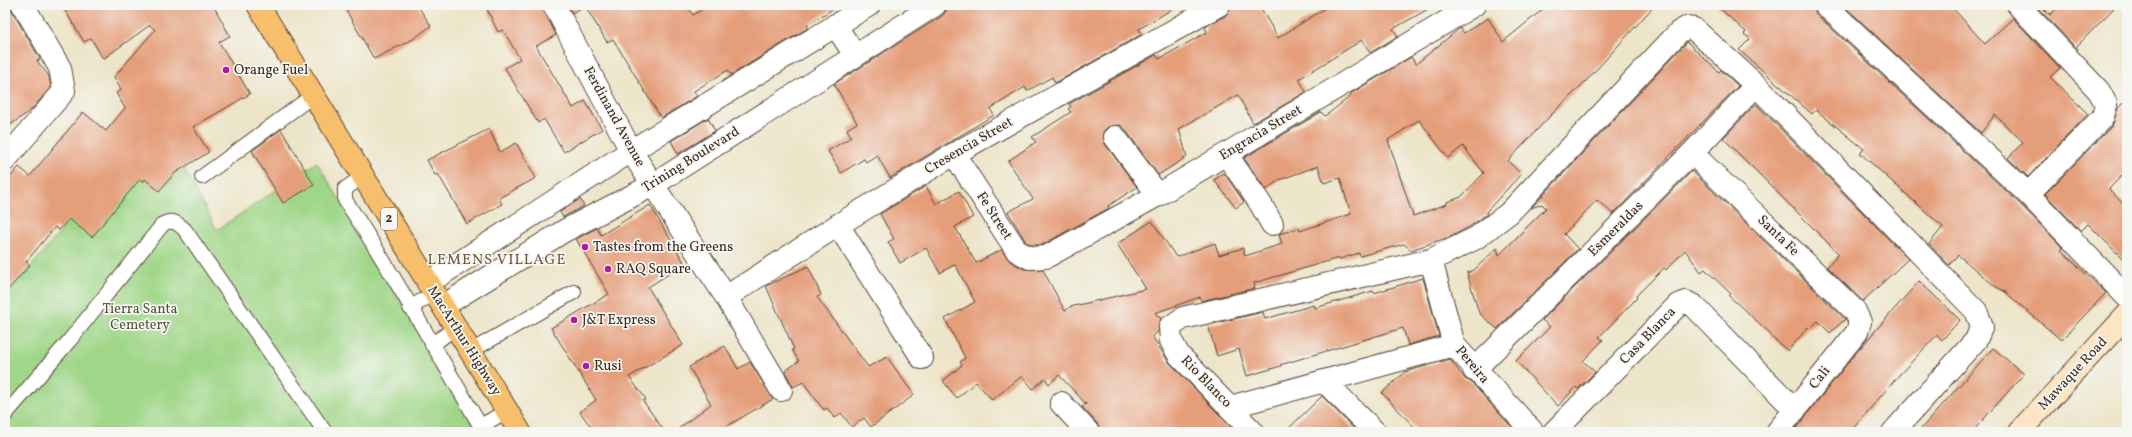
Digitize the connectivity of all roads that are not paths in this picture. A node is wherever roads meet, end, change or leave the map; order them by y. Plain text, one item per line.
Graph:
1 (23, 5) edge
2 (258, 5) edge
3 (554, 5) edge
4 (870, 5) edge
5 (935, 5) edge
6 (1219, 5) edge
7 (1474, 5) edge
8 (1825, 5) edge
9 (2018, 5) edge
10 (835, 24) junction
11 (855, 55) junction
12 (1756, 85) junction
13 (315, 94) junction
14 (1115, 137) dead end
15 (631, 151) junction
16 (1692, 153) junction
17 (954, 154) junction
18 (1226, 154) junction
19 (5, 160) edge
20 (363, 176) junction
21 (202, 177) dead end
22 (653, 185) junction
23 (2028, 194) junction
24 (1158, 195) junction
25 (1272, 224) dead end
26 (838, 225) junction
27 (1046, 258) joint
28 (1431, 260) junction
29 (574, 292) dead end
30 (435, 294) junction
31 (2127, 296) edge
32 (726, 297) junction
33 (410, 308) junction
34 (2127, 315) edge
35 (1860, 322) joint
36 (456, 327) junction
37 (432, 345) junction
38 (1454, 345) junction
39 (471, 351) junction
40 (922, 358) dead end
41 (1474, 370) junction
42 (1324, 381) junction
43 (781, 390) dead end
44 (1061, 403) dead end
45 (1230, 407) junction
46 (508, 410) junction
47 (1795, 410) junction
48 (5, 415) edge
49 (483, 429) edge
50 (325, 432) edge
51 (520, 432) edge
52 (1088, 432) edge
53 (1254, 432) edge
54 (1375, 432) edge
55 (1533, 432) edge
56 (1554, 432) edge
57 (1777, 432) edge
58 (1893, 432) edge
59 (2019, 432) edge

1 - 19 street
2 - 13 highway, MacArthur Highway / 2
3 - 15 street, Ferdinand Avenue
4 - 10 street
5 - 11 street, Trining Boulevard
6 - 17 street, Cresencia Street
7 - 18 street, Engracia Street
8 - 23 street
9 - 23 street
10 - 11 street
10 - 15 street
11 - 22 street, Trining Boulevard
12 - 16 street, Esmeraldas
12 - 28 street
12 - 58 street
13 - 20 highway, MacArthur Highway / 2
13 - 21 lane
14 - 24 street
15 - 22 street, Ferdinand Avenue
15 - 30 street
16 - 35 street, Santa Fe
16 - 41 street, Esmeraldas
17 - 26 street, Cresencia Street
17 - 27 street, Fe Street
18 - 24 street, Engracia Street
18 - 25 street
20 - 30 highway, MacArthur Highway / 2
20 - 33 lane
22 - 30 street, Trining Boulevard
22 - 32 street, Ferdinand Avenue
23 - 31 street
24 - 27 street, Engracia Street
26 - 32 street, Cresencia Street
26 - 40 street
28 - 38 street, Pereira
28 - 45 street, Rio Blanco
29 - 39 lane
30 - 33 lane
30 - 36 highway, MacArthur Highway / 2
32 - 43 street, Ferdinand Avenue
33 - 37 lane
34 - 59 main road, Mawaque Road
35 - 47 street, Cali
36 - 37 lane
36 - 39 highway, MacArthur Highway / 2
37 - 49 lane
38 - 41 street, Pereira
38 - 42 street
39 - 46 highway, MacArthur Highway / 2
41 - 55 street, Pereira
42 - 45 street
42 - 54 street
44 - 52 street
45 - 53 street, Rio Blanco
46 - 49 lane
46 - 51 highway, MacArthur Highway / 2
47 - 56 street, Casa Blanca
47 - 57 street, Cali
48 - 50 lane

